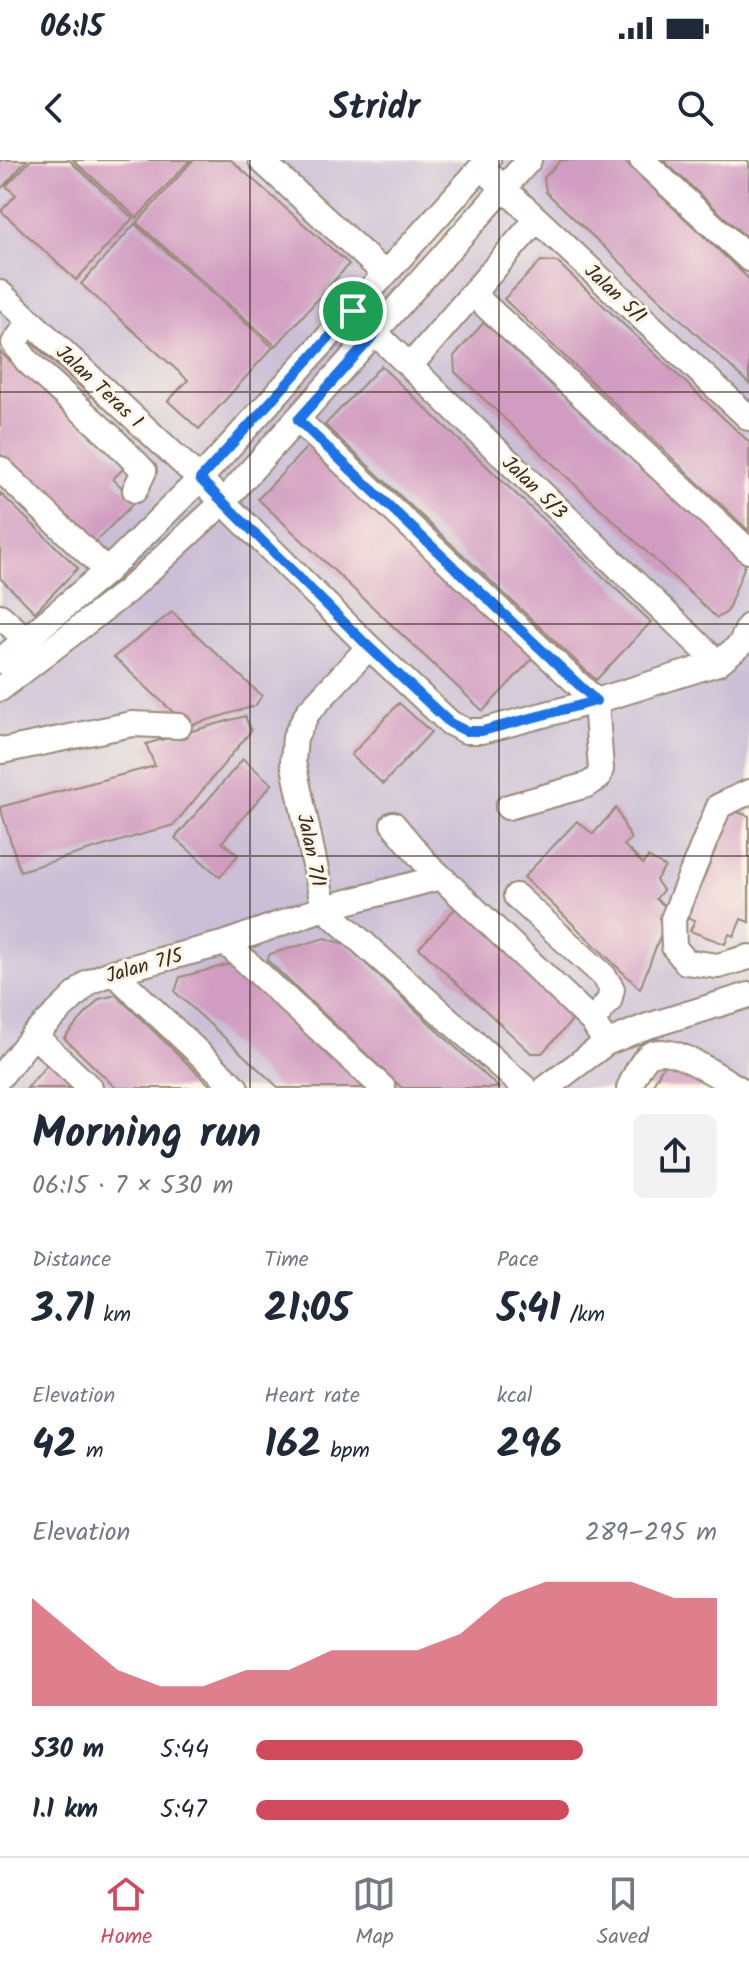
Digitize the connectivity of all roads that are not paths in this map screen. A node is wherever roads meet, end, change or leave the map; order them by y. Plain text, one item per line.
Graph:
1 (261, 160) edge
2 (529, 160) edge
3 (642, 160) edge
4 (485, 164) edge
5 (504, 188) junction
6 (537, 219) junction
7 (749, 259) edge
8 (385, 274) junction
9 (0, 293) edge
10 (473, 294) junction
11 (353, 311) junction
12 (31, 321) junction
13 (376, 333) junction
14 (410, 366) junction
15 (749, 418) edge
16 (298, 420) junction
17 (0, 469) edge
18 (200, 479) junction
19 (135, 490) dead end
20 (222, 503) junction
21 (749, 551) edge
22 (107, 571) junction
23 (0, 616) edge
24 (749, 626) edge
25 (27, 640) junction
26 (369, 647) junction
27 (0, 661) edge
28 (718, 663) junction
29 (0, 689) edge
30 (596, 701) junction
31 (179, 726) dead end
32 (1, 751) edge
33 (749, 792) edge
34 (508, 807) dead end
35 (393, 824) dead end
36 (441, 877) junction
37 (516, 896) dead end
38 (324, 908) junction
39 (226, 943) junction
40 (748, 961) edge
41 (113, 972) junction
42 (749, 995) edge
43 (592, 1021) junction
44 (34, 1035) junction
45 (606, 1043) junction
46 (0, 1077) edge
47 (90, 1088) edge
48 (236, 1088) edge
49 (383, 1088) edge
50 (525, 1088) edge
51 (546, 1088) edge
52 (629, 1088) edge
53 (738, 1088) edge

1 - 8 street
2 - 5 street
3 - 7 street
4 - 5 street, Jalan 5/1
4 - 8 street
5 - 6 street, Jalan 5/1
5 - 13 street
6 - 10 street
6 - 15 street, Jalan 5/1
8 - 11 street
9 - 12 street, Jalan Teras 1
10 - 14 street
10 - 21 street
11 - 13 street, Jalan 5/3
11 - 18 street
12 - 18 street, Jalan Teras 1
12 - 19 street
13 - 14 street, Jalan 5/3
13 - 16 street
14 - 28 street, Jalan 5/3
16 - 20 street
16 - 30 street
17 - 22 street
18 - 20 street, Jalan Teras 1
18 - 22 street
20 - 26 street, Jalan Teras 1
20 - 29 street
22 - 25 street
23 - 25 street
24 - 28 street
25 - 27 street
26 - 30 street, Jalan Teras 1
26 - 38 street, Jalan 7/1
28 - 30 street
30 - 34 street
31 - 32 street
33 - 40 street
35 - 36 street
36 - 38 street, Jalan 7/5
36 - 43 street
37 - 43 street
38 - 39 street, Jalan 7/5
38 - 50 street, Jalan 7/1
39 - 41 street, Jalan 7/5
39 - 49 street
41 - 44 street, Jalan 7/5
41 - 48 street
42 - 45 street
43 - 45 street
44 - 46 street, Jalan 7/5
44 - 47 street
45 - 51 street
52 - 53 street

